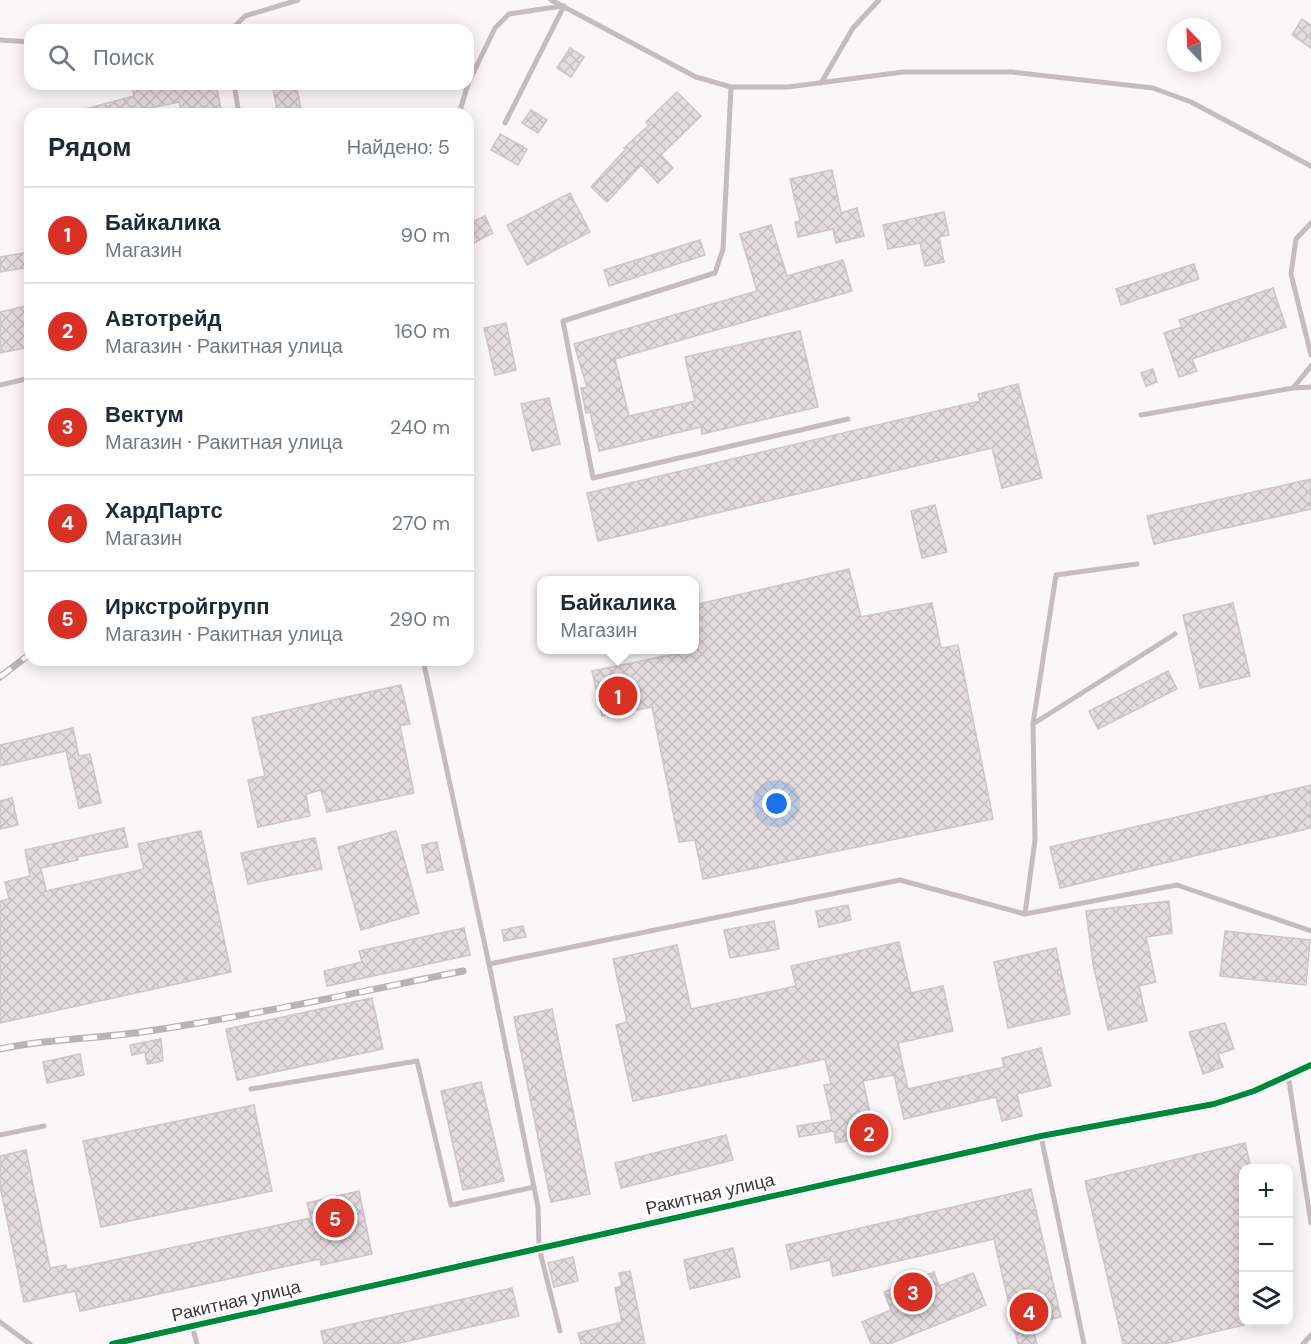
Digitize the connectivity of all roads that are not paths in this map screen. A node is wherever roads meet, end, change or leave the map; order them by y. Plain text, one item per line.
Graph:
1 (298, 0) edge
2 (551, 0) edge
3 (879, 0) edge
4 (564, 6) junction
5 (237, 24) edge
6 (0, 39) edge
7 (24, 41) edge
8 (474, 72) edge
9 (821, 83) junction
10 (732, 87) junction
11 (235, 90) edge
12 (466, 90) edge
13 (238, 108) edge
14 (461, 108) edge
15 (505, 123) dead end
16 (1311, 166) edge
17 (1311, 223) edge
18 (1311, 356) edge
19 (1311, 366) edge
20 (24, 379) edge
21 (0, 385) edge
22 (1311, 387) edge
23 (1293, 388) junction
24 (1141, 415) dead end
25 (848, 419) dead end
26 (1137, 564) dead end
27 (1175, 634) dead end
28 (424, 666) edge
29 (1033, 724) junction
30 (1025, 914) junction
31 (1311, 931) edge
32 (489, 964) junction
33 (1311, 1065) edge
34 (1288, 1075) junction
35 (251, 1089) dead end
36 (44, 1126) dead end
37 (0, 1135) edge
38 (1041, 1136) junction
39 (534, 1187) junction
40 (1311, 1223) edge
41 (539, 1248) junction
42 (0, 1322) edge
43 (192, 1326) junction
44 (560, 1331) dead end
45 (1311, 1335) edge
46 (30, 1344) edge
47 (112, 1344) edge
48 (197, 1344) edge
49 (1084, 1344) edge
50 (1303, 1344) edge

1 - 5 lane
2 - 4 lane
3 - 9 lane
4 - 8 lane
4 - 10 lane
4 - 15 lane
6 - 7 lane
9 - 10 lane
9 - 16 lane
10 - 25 lane
11 - 13 lane
12 - 14 lane
17 - 18 lane
19 - 23 lane
20 - 21 lane
22 - 23 lane
23 - 24 lane
26 - 29 lane
27 - 29 lane
28 - 32 lane
29 - 30 lane
30 - 31 lane
30 - 32 lane
32 - 39 lane
33 - 34 street, Ракитная улица
34 - 38 street, Ракитная улица
34 - 40 lane
35 - 39 lane
36 - 37 lane
38 - 41 street, Ракитная улица
38 - 49 lane
39 - 41 lane
41 - 43 street, Ракитная улица
41 - 44 lane
42 - 46 lane
43 - 47 street, Ракитная улица
43 - 48 lane
45 - 50 lane

